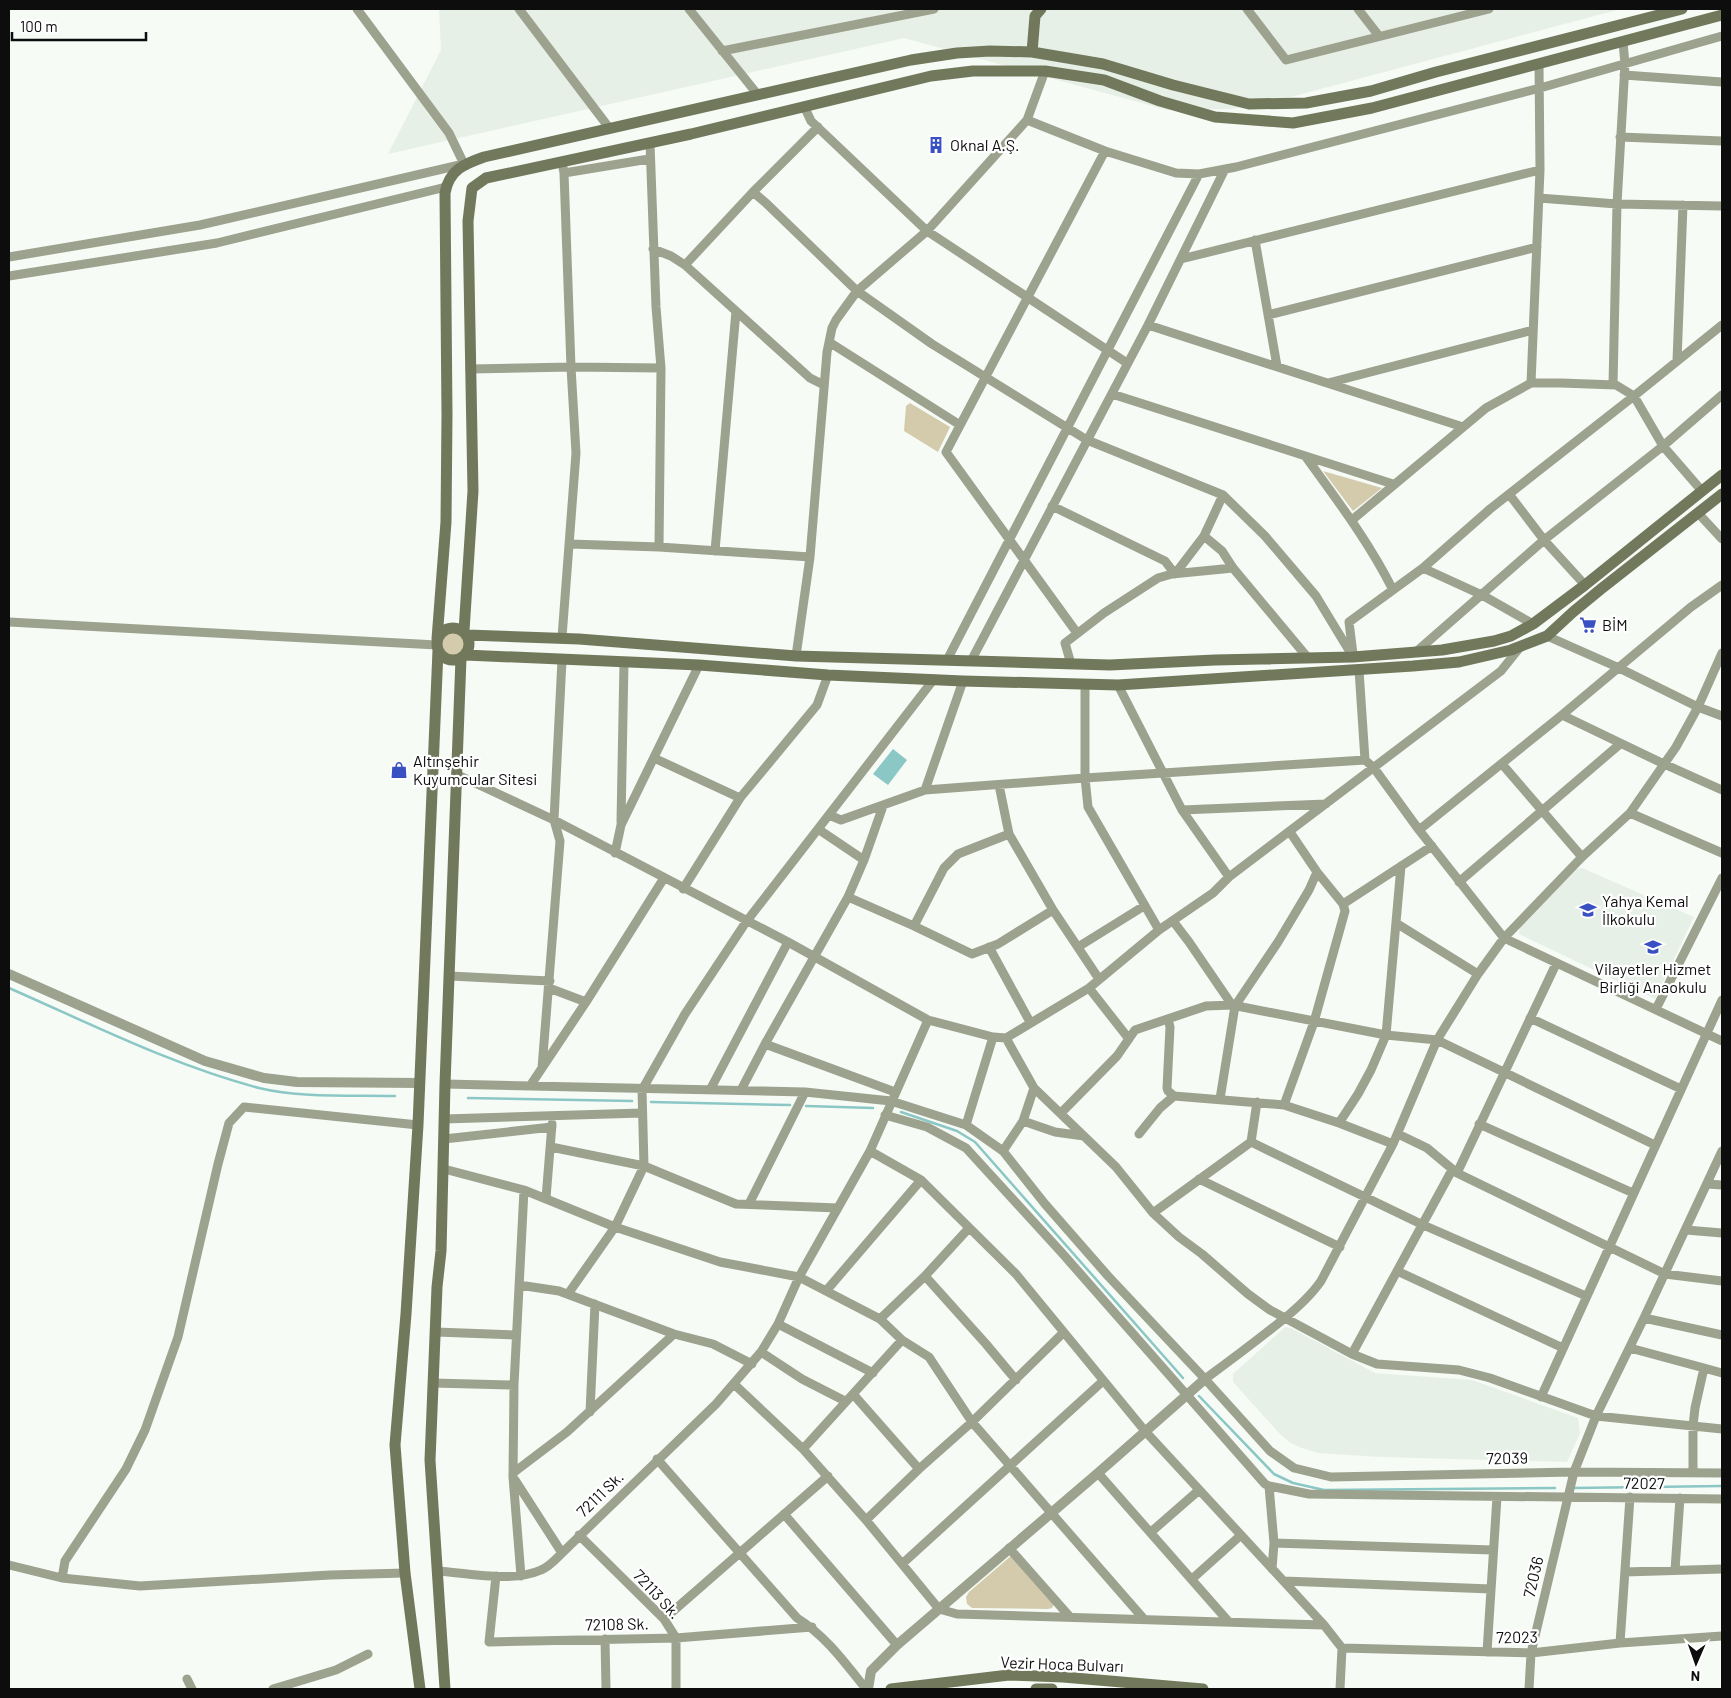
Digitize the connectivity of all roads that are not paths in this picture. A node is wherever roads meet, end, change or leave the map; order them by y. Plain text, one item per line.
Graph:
1 (357, 9) edge
2 (519, 9) edge
3 (689, 9) edge
4 (934, 9) edge
5 (1040, 9) edge
6 (1246, 9) edge
7 (1358, 9) edge
8 (1488, 9) edge
9 (1682, 9) edge
10 (1722, 15) edge
11 (1379, 36) junction
12 (1722, 36) edge
13 (1623, 42) junction
14 (722, 51) junction
15 (1032, 52) junction
16 (1539, 64) junction
17 (1625, 64) junction
18 (1045, 71) junction
19 (1624, 75) junction
20 (1722, 82) edge
21 (1540, 88) junction
22 (758, 95) junction
23 (804, 106) junction
24 (1027, 120) junction
25 (818, 127) junction
26 (610, 129) junction
27 (1620, 137) junction
28 (1722, 141) edge
29 (650, 143) junction
30 (1105, 151) junction
31 (650, 158) junction
32 (464, 164) junction
33 (563, 167) junction
34 (1226, 169) junction
35 (1540, 170) junction
36 (1199, 174) junction
37 (446, 186) junction
38 (752, 192) junction
39 (1539, 198) junction
40 (1617, 204) junction
41 (1683, 205) junction
42 (1722, 206) edge
43 (926, 231) junction
44 (1255, 240) junction
45 (1537, 247) junction
46 (653, 249) junction
47 (9, 257) edge
48 (1181, 258) junction
49 (685, 265) junction
50 (9, 276) edge
51 (858, 291) junction
52 (1027, 298) junction
53 (736, 311) junction
54 (1268, 315) junction
55 (1722, 324) edge
56 (1148, 325) junction
57 (1533, 330) junction
58 (829, 342) junction
59 (1108, 350) junction
60 (1677, 361) junction
61 (1127, 363) junction
62 (1277, 366) junction
63 (571, 367) junction
64 (661, 368) junction
65 (470, 369) junction
66 (986, 377) junction
67 (1328, 383) junction
68 (1530, 383) junction
69 (1613, 385) junction
70 (824, 386) junction
71 (1112, 394) junction
72 (1722, 395) edge
73 (1634, 396) junction
74 (960, 425) junction
75 (1463, 427) junction
76 (1067, 428) junction
77 (1087, 440) junction
78 (1663, 446) junction
79 (1306, 457) junction
80 (1722, 475) edge
81 (1393, 484) junction
82 (1702, 491) junction
83 (1509, 494) junction
84 (1722, 494) edge
85 (1223, 495) junction
86 (1052, 506) junction
87 (1698, 513) junction
88 (1352, 520) junction
89 (1204, 536) junction
90 (1722, 539) edge
91 (1009, 540) junction
92 (1544, 540) junction
93 (570, 544) junction
94 (659, 548) junction
95 (715, 552) junction
96 (810, 558) junction
97 (1024, 560) junction
98 (1233, 568) junction
99 (1423, 568) junction
100 (1175, 574) junction
101 (1585, 585) junction
102 (1722, 585) edge
103 (1393, 590) junction
104 (1482, 595) junction
105 (465, 615) junction
106 (9, 622) edge
107 (1532, 624) junction
108 (465, 633) junction
109 (1077, 633) junction
110 (484, 636) junction
111 (1547, 636) junction
112 (562, 638) junction
113 (437, 645) junction
114 (1522, 645) junction
115 (1416, 652) junction
116 (1722, 653) edge
117 (482, 656) junction
118 (796, 656) junction
119 (463, 657) junction
120 (1353, 657) junction
121 (1308, 658) junction
122 (562, 660) junction
123 (947, 660) junction
124 (971, 661) junction
125 (624, 662) junction
126 (1071, 664) junction
127 (699, 665) junction
128 (1617, 668) junction
129 (1359, 670) junction
130 (828, 675) junction
131 (461, 679) junction
132 (934, 680) junction
133 (963, 681) junction
134 (1085, 684) junction
135 (1118, 685) junction
136 (1698, 707) junction
137 (1562, 715) junction
138 (1722, 716) edge
139 (1620, 744) junction
140 (654, 758) junction
141 (1365, 760) junction
142 (1502, 764) junction
143 (1664, 764) junction
144 (1374, 768) junction
145 (1164, 774) junction
146 (458, 775) junction
147 (1085, 778) junction
148 (999, 785) junction
149 (925, 790) junction
150 (1722, 790) edge
151 (740, 798) junction
152 (1326, 804) junction
153 (883, 806) junction
154 (1542, 809) junction
155 (1182, 810) junction
156 (1630, 813) junction
157 (829, 815) junction
158 (554, 820) junction
159 (621, 825) junction
160 (818, 829) junction
161 (1419, 830) junction
162 (1290, 832) junction
163 (1009, 834) junction
164 (1432, 846) junction
165 (615, 853) junction
166 (1722, 853) edge
167 (1582, 857) junction
168 (864, 860) junction
169 (1401, 866) junction
170 (1317, 872) junction
171 (1229, 877) junction
172 (664, 878) junction
173 (1722, 878) edge
174 (1459, 882) junction
175 (683, 889) junction
176 (848, 897) junction
177 (1343, 904) junction
178 (1144, 906) junction
179 (1053, 910) junction
180 (1173, 921) junction
181 (746, 922) junction
182 (1396, 922) junction
183 (914, 926) junction
184 (1159, 930) junction
185 (1504, 938) junction
186 (788, 942) junction
187 (989, 947) junction
188 (1078, 947) junction
189 (814, 957) junction
190 (1556, 964) junction
191 (9, 974) edge
192 (1478, 974) junction
193 (450, 976) junction
194 (1099, 979) junction
195 (550, 985) junction
196 (1089, 988) junction
197 (1722, 1000) edge
198 (586, 1002) junction
199 (1233, 1005) junction
200 (1656, 1009) junction
201 (1530, 1018) junction
202 (1168, 1019) junction
203 (928, 1020) junction
204 (1030, 1022) junction
205 (1314, 1022) junction
206 (1707, 1034) junction
207 (1386, 1035) junction
208 (993, 1037) junction
209 (1006, 1038) junction
210 (1129, 1039) junction
211 (1437, 1040) junction
212 (1722, 1041) edge
213 (765, 1044) junction
214 (542, 1068) junction
215 (1504, 1072) junction
216 (420, 1083) junction
217 (445, 1084) junction
218 (530, 1086) junction
219 (1034, 1088) junction
220 (1682, 1089) junction
221 (642, 1090) junction
222 (710, 1090) junction
223 (741, 1090) junction
224 (805, 1092) junction
225 (1174, 1096) junction
226 (893, 1097) junction
227 (1220, 1099) junction
228 (1257, 1102) junction
229 (1284, 1105) junction
230 (642, 1113) junction
231 (1060, 1113) junction
232 (885, 1115) junction
233 (553, 1116) junction
234 (444, 1119) junction
235 (1023, 1121) junction
236 (1339, 1123) junction
237 (1480, 1124) junction
238 (418, 1125) junction
239 (966, 1125) junction
240 (552, 1127) junction
241 (1139, 1134) dead end
242 (1398, 1134) junction
243 (1084, 1136) junction
244 (444, 1139) junction
245 (1251, 1142) junction
246 (1394, 1144) junction
247 (1655, 1145) junction
248 (551, 1147) junction
249 (1722, 1150) edge
250 (870, 1151) junction
251 (1003, 1151) junction
252 (644, 1166) junction
253 (444, 1169) junction
254 (1454, 1171) junction
255 (1199, 1179) junction
256 (921, 1180) junction
257 (1707, 1184) junction
258 (1722, 1185) edge
259 (524, 1190) junction
260 (1633, 1193) junction
261 (1367, 1197) junction
262 (546, 1198) junction
263 (749, 1204) junction
264 (838, 1208) junction
265 (1153, 1213) junction
266 (1421, 1224) junction
267 (615, 1227) junction
268 (969, 1228) junction
269 (1686, 1230) junction
270 (1722, 1233) edge
271 (1340, 1246) junction
272 (1609, 1246) junction
273 (1397, 1271) junction
274 (1664, 1274) junction
275 (925, 1276) junction
276 (798, 1277) junction
277 (1722, 1281) edge
278 (519, 1285) junction
279 (826, 1291) junction
280 (568, 1294) junction
281 (1586, 1296) junction
282 (595, 1304) junction
283 (1285, 1318) junction
284 (1644, 1318) junction
285 (880, 1319) junction
286 (778, 1324) junction
287 (436, 1332) junction
288 (1063, 1333) junction
289 (674, 1334) junction
290 (1722, 1334) edge
291 (516, 1335) junction
292 (902, 1340) junction
293 (1563, 1348) junction
294 (1630, 1348) junction
295 (761, 1352) junction
296 (1352, 1354) junction
297 (752, 1364) junction
298 (1704, 1368) junction
299 (873, 1373) junction
300 (1722, 1373) edge
301 (1205, 1379) junction
302 (1016, 1380) junction
303 (1103, 1381) junction
304 (433, 1383) junction
305 (734, 1384) junction
306 (514, 1385) junction
307 (853, 1394) junction
308 (1186, 1395) junction
309 (1541, 1396) junction
310 (846, 1401) junction
311 (590, 1412) junction
312 (1596, 1416) junction
313 (972, 1422) junction
314 (1694, 1426) junction
315 (1722, 1429) edge
316 (1146, 1431) junction
317 (803, 1449) junction
318 (657, 1459) junction
319 (1011, 1465) junction
320 (919, 1469) junction
321 (1574, 1472) junction
322 (1098, 1473) junction
323 (1692, 1473) junction
324 (1722, 1473) edge
325 (513, 1475) junction
326 (828, 1476) junction
327 (1269, 1486) junction
328 (1198, 1491) dead end
329 (1630, 1497) junction
330 (1497, 1498) junction
331 (1566, 1498) junction
332 (1680, 1498) junction
333 (1722, 1499) edge
334 (1050, 1512) junction
335 (784, 1514) junction
336 (866, 1520) junction
337 (1151, 1532) junction
338 (1241, 1534) junction
339 (579, 1535) junction
340 (1274, 1543) junction
341 (1009, 1548) junction
342 (1494, 1550) junction
343 (740, 1552) junction
344 (562, 1553) junction
345 (902, 1564) junction
346 (9, 1565) edge
347 (1272, 1569) junction
348 (1722, 1569) edge
349 (1675, 1570) junction
350 (438, 1571) junction
351 (1625, 1572) junction
352 (405, 1573) junction
353 (496, 1576) junction
354 (521, 1576) junction
355 (62, 1578) junction
356 (1192, 1579) junction
357 (1284, 1581) junction
358 (1491, 1589) junction
359 (939, 1609) junction
360 (1070, 1617) junction
361 (1143, 1618) junction
362 (664, 1619) junction
363 (1228, 1621) junction
364 (1324, 1625) junction
365 (812, 1627) junction
366 (1722, 1636) edge
367 (676, 1638) junction
368 (605, 1639) junction
369 (1620, 1643) junction
370 (897, 1645) junction
371 (1342, 1648) junction
372 (1487, 1652) junction
373 (1531, 1653) junction
374 (368, 1654) dead end
375 (186, 1679) dead end
376 (192, 1689) edge
377 (272, 1689) edge
378 (420, 1689) edge
379 (445, 1689) edge
380 (606, 1689) edge
381 (676, 1689) edge
382 (867, 1689) edge
383 (891, 1689) edge
384 (1036, 1689) edge
385 (1045, 1689) edge
386 (1052, 1689) edge
387 (1202, 1689) edge
388 (1340, 1689) edge
389 (1529, 1689) edge

1 - 32 street
2 - 26 street
3 - 14 street
4 - 14 street
5 - 15 main road
6 - 11 street
7 - 11 street
8 - 11 street
9 - 15 main road
10 - 13 main road
12 - 17 street
13 - 16 main road
13 - 17 street
14 - 22 street
15 - 22 main road
16 - 18 main road
16 - 21 street
17 - 19 street
17 - 21 street
18 - 23 main road
18 - 24 street
19 - 20 street
19 - 27 street
21 - 34 street
21 - 35 street
22 - 26 main road
23 - 25 street
23 - 29 main road
24 - 30 street
24 - 43 street
25 - 38 street
25 - 43 street
26 - 32 main road
27 - 28 street
27 - 40 street
29 - 31 street
29 - 33 main road
30 - 36 street
30 - 52 street
31 - 33 street
31 - 46 street
32 - 37 main road
32 - 47 street
33 - 63 street
33 - 65 main road
34 - 36 street
34 - 48 street
35 - 39 street
35 - 44 street
36 - 59 street
37 - 50 street
37 - 113 main road
38 - 49 street
38 - 51 street
39 - 40 street
39 - 45 street
40 - 41 street
40 - 69 street
41 - 42 street
41 - 60 street
43 - 51 street
43 - 52 street
44 - 48 street
44 - 54 street
45 - 54 street
45 - 57 street
46 - 49 street
46 - 64 street
48 - 56 street
49 - 53 street
51 - 58 street
51 - 66 street
52 - 59 street
52 - 66 street
53 - 70 street
53 - 95 street
54 - 62 street
55 - 60 street
56 - 61 street
56 - 62 street
57 - 67 street
57 - 68 street
58 - 70 street
58 - 74 street
59 - 61 street
59 - 76 street
60 - 73 street
61 - 71 street
62 - 67 street
63 - 64 street
63 - 65 street
63 - 93 street
64 - 94 street
65 - 105 main road
66 - 74 street
66 - 76 street
67 - 75 street
68 - 69 street
68 - 75 street
69 - 73 street
70 - 96 street
71 - 77 street
71 - 79 street
72 - 78 street
73 - 78 street
73 - 83 street
74 - 91 street
75 - 81 street
76 - 77 street
76 - 91 street
77 - 85 street
77 - 86 street
78 - 82 street
78 - 92 street
79 - 81 street
79 - 88 street
80 - 82 main road
81 - 88 street
82 - 101 main road
83 - 92 street
83 - 99 street
84 - 87 main road
85 - 89 street
85 - 120 street
86 - 97 street
86 - 100 street
87 - 90 street
87 - 111 main road
88 - 103 street
89 - 98 street
89 - 100 street
91 - 97 street
91 - 123 street
92 - 101 street
92 - 104 street
93 - 94 street
93 - 112 street
94 - 95 street
95 - 96 street
96 - 118 street
97 - 109 street
97 - 124 street
98 - 100 street
98 - 121 street
99 - 103 street
99 - 104 street
100 - 109 street
101 - 107 main road
102 - 128 street
103 - 120 street
104 - 107 street
104 - 115 street
105 - 108 main road
105 - 110 main road
106 - 113 street
107 - 115 main road
108 - 110 main road
108 - 113 main road
108 - 119 main road
109 - 126 street
110 - 112 main road
111 - 114 main road
111 - 128 street
112 - 118 main road
113 - 119 main road
113 - 216 main road
114 - 129 main road
114 - 144 street
115 - 120 main road
116 - 136 street
117 - 119 main road
117 - 122 main road
117 - 131 main road
118 - 123 main road
119 - 131 main road
120 - 121 main road
121 - 126 main road
122 - 125 main road
122 - 158 street
123 - 124 main road
124 - 126 main road
125 - 127 main road
125 - 159 street
127 - 130 main road
127 - 140 street
128 - 136 street
128 - 137 street
129 - 135 main road
129 - 141 street
130 - 132 main road
130 - 151 street
131 - 146 main road
132 - 133 main road
132 - 157 street
133 - 134 main road
133 - 149 street
134 - 135 main road
134 - 147 street
135 - 145 street
136 - 138 street
136 - 143 street
137 - 139 street
137 - 142 street
139 - 143 street
139 - 154 street
140 - 151 street
140 - 159 street
141 - 144 street
141 - 145 street
142 - 154 street
142 - 161 street
143 - 150 street
143 - 156 street
144 - 152 street
144 - 161 street
145 - 147 street
145 - 155 street
146 - 158 street
146 - 193 main road
147 - 148 street
147 - 178 street
148 - 149 street
148 - 163 street
149 - 153 street
151 - 175 street
152 - 155 street
152 - 162 street
153 - 157 street
153 - 168 street
154 - 167 street
154 - 174 street
155 - 171 street
156 - 166 street
156 - 167 street
157 - 160 street
158 - 165 street
158 - 195 street
159 - 165 street
160 - 168 street
160 - 181 street
161 - 164 street
162 - 170 street
162 - 171 street
163 - 179 street
163 - 183 street
164 - 169 street
164 - 174 street
165 - 172 street
167 - 185 street
168 - 176 street
169 - 177 street
169 - 182 street
170 - 177 street
170 - 199 street
171 - 180 street
172 - 175 street
172 - 198 street
173 - 200 street
174 - 185 street
175 - 181 street
176 - 183 street
176 - 189 street
177 - 205 street
178 - 184 street
178 - 188 street
179 - 187 street
179 - 188 street
180 - 184 street
180 - 199 street
181 - 186 street
181 - 221 street
182 - 192 street
182 - 207 street
183 - 187 street
184 - 194 street
185 - 190 street
185 - 192 street
186 - 189 street
186 - 222 street
187 - 204 street
188 - 194 street
189 - 203 street
189 - 213 street
190 - 200 street
190 - 201 street
191 - 216 street
192 - 211 street
193 - 195 street
193 - 217 main road
194 - 196 street
195 - 198 street
195 - 214 street
196 - 204 street
196 - 210 street
197 - 206 street
198 - 214 street
199 - 202 street
199 - 205 street
199 - 227 street
200 - 206 street
201 - 215 street
201 - 220 street
202 - 210 street
202 - 225 street
203 - 208 street
203 - 226 street, 72111 Sk.
204 - 209 street
205 - 207 street
205 - 229 street
206 - 212 street
206 - 220 street
207 - 211 street
207 - 236 street
208 - 209 street
208 - 239 street
209 - 219 street
210 - 231 street
211 - 215 street
211 - 242 street
213 - 223 street
213 - 226 street
214 - 218 street
215 - 237 street
215 - 247 street
216 - 238 main road
217 - 218 street
217 - 234 main road
218 - 221 street
219 - 231 street
219 - 235 street
220 - 247 street
221 - 222 street
221 - 230 street
222 - 223 street
223 - 224 street
224 - 226 street
224 - 263 street
225 - 227 street
225 - 241 street
226 - 232 street, 72111 Sk.
226 - 239 street
227 - 228 street
228 - 229 street
228 - 245 street
229 - 236 street
230 - 233 street
230 - 252 street
231 - 243 street
232 - 250 street, 72111 Sk.
232 - 308 street
233 - 234 street
233 - 240 street
234 - 244 main road
235 - 243 street
235 - 251 street
236 - 246 street
237 - 254 street
237 - 260 street
238 - 352 main road
238 - 355 street
239 - 251 street
240 - 244 street
240 - 248 street
242 - 246 street
242 - 254 street
243 - 265 street
244 - 253 main road
245 - 255 street
245 - 261 street
246 - 261 street
247 - 260 street
248 - 252 street
248 - 262 street
249 - 257 street, 72036
250 - 256 street
250 - 264 street, 72111 Sk.
251 - 301 street
252 - 263 street
252 - 267 street
253 - 259 street
253 - 287 main road
254 - 266 street
254 - 272 street
255 - 265 street
255 - 271 street
256 - 268 street
256 - 279 street
257 - 258 street
257 - 269 street, 72036
259 - 262 street
259 - 278 street
260 - 272 street
261 - 266 street
261 - 271 street
262 - 267 street
263 - 264 street
264 - 276 street, 72111 Sk.
265 - 283 street
266 - 273 street
266 - 281 street
267 - 276 street
267 - 280 street
268 - 275 street
268 - 288 street
269 - 270 street
269 - 274 street, 72036
271 - 283 street
272 - 274 street
272 - 281 street
273 - 293 street
273 - 296 street
274 - 277 street
274 - 284 street, 72036
275 - 285 street
275 - 302 street
276 - 279 street
276 - 286 street, 72111 Sk.
278 - 280 street
278 - 291 street
279 - 285 street
280 - 282 street
281 - 293 street
282 - 289 street
282 - 311 street
283 - 296 street
283 - 301 street
284 - 290 street
284 - 294 street, 72036
285 - 292 street
286 - 295 street, 72111 Sk.
286 - 299 street
287 - 291 street
287 - 304 main road
288 - 302 street
288 - 303 street
289 - 297 street
289 - 311 street
291 - 306 street
292 - 299 street
292 - 313 street
293 - 309 street
294 - 298 street
294 - 312 street, 72036
295 - 297 street, 72111 Sk.
295 - 310 street
296 - 309 street
297 - 305 street, 72111 Sk.
298 - 300 street
298 - 314 street
299 - 307 street
301 - 308 street
301 - 321 street, 72039
302 - 313 street
303 - 316 street
303 - 319 street
304 - 306 street
304 - 350 main road
305 - 317 street
305 - 318 street, 72111 Sk.
306 - 325 street
307 - 310 street
307 - 320 street
308 - 316 street
308 - 327 street
309 - 312 street
310 - 317 street
311 - 325 street
312 - 314 street
312 - 321 street, 72036
313 - 319 street
313 - 320 street
314 - 315 street
314 - 323 street
316 - 322 street
316 - 338 street
317 - 326 street
318 - 339 street, 72111 Sk.
318 - 343 street
319 - 334 street
319 - 345 street
320 - 336 street
321 - 323 street, 72039
321 - 331 street, 72036
322 - 334 street
322 - 337 street
323 - 324 street, 72039
325 - 344 street
325 - 354 street
326 - 335 street
326 - 336 street
327 - 330 street, 72027
327 - 340 street
328 - 337 street
329 - 331 street, 72027
329 - 332 street, 72027
329 - 351 street
330 - 331 street, 72027
330 - 342 street
331 - 373 street, 72036
332 - 333 street, 72027
332 - 349 street
334 - 341 street
334 - 361 street
335 - 343 street
335 - 370 street
336 - 345 street
337 - 356 street
338 - 347 street
338 - 356 street
339 - 344 street, 72111 Sk.
339 - 362 street, 72113 Sk.
340 - 342 street
340 - 347 street
341 - 359 street
341 - 360 street
342 - 358 street
343 - 362 street
343 - 365 street
344 - 354 street, 72111 Sk.
345 - 359 street
346 - 355 street
347 - 357 street
348 - 349 street
349 - 351 street
350 - 353 street, 72111 Sk.
350 - 379 main road
351 - 369 street
352 - 355 street
352 - 378 main road
353 - 354 street, 72111 Sk.
353 - 368 street, 72108 Sk.
356 - 363 street
357 - 358 street
357 - 364 street
358 - 372 street
359 - 360 street
359 - 370 street
360 - 361 street
361 - 363 street
362 - 367 street, 72113 Sk.
363 - 364 street
364 - 371 street
365 - 367 street, 72108 Sk.
365 - 382 street
366 - 369 street, 72023
367 - 368 street, 72108 Sk.
367 - 381 street, 72113 Sk.
368 - 380 street
369 - 373 street, 72023
370 - 382 street
371 - 372 street, 72023
371 - 388 street
372 - 373 street, 72023
373 - 389 street, 72036
374 - 377 street
375 - 376 street
383 - 387 main road, Vezir Hoca Bulvarı
384 - 385 main road, Vezir Hoca Bulvarı
385 - 386 main road, Vezir Hoca Bulvarı

